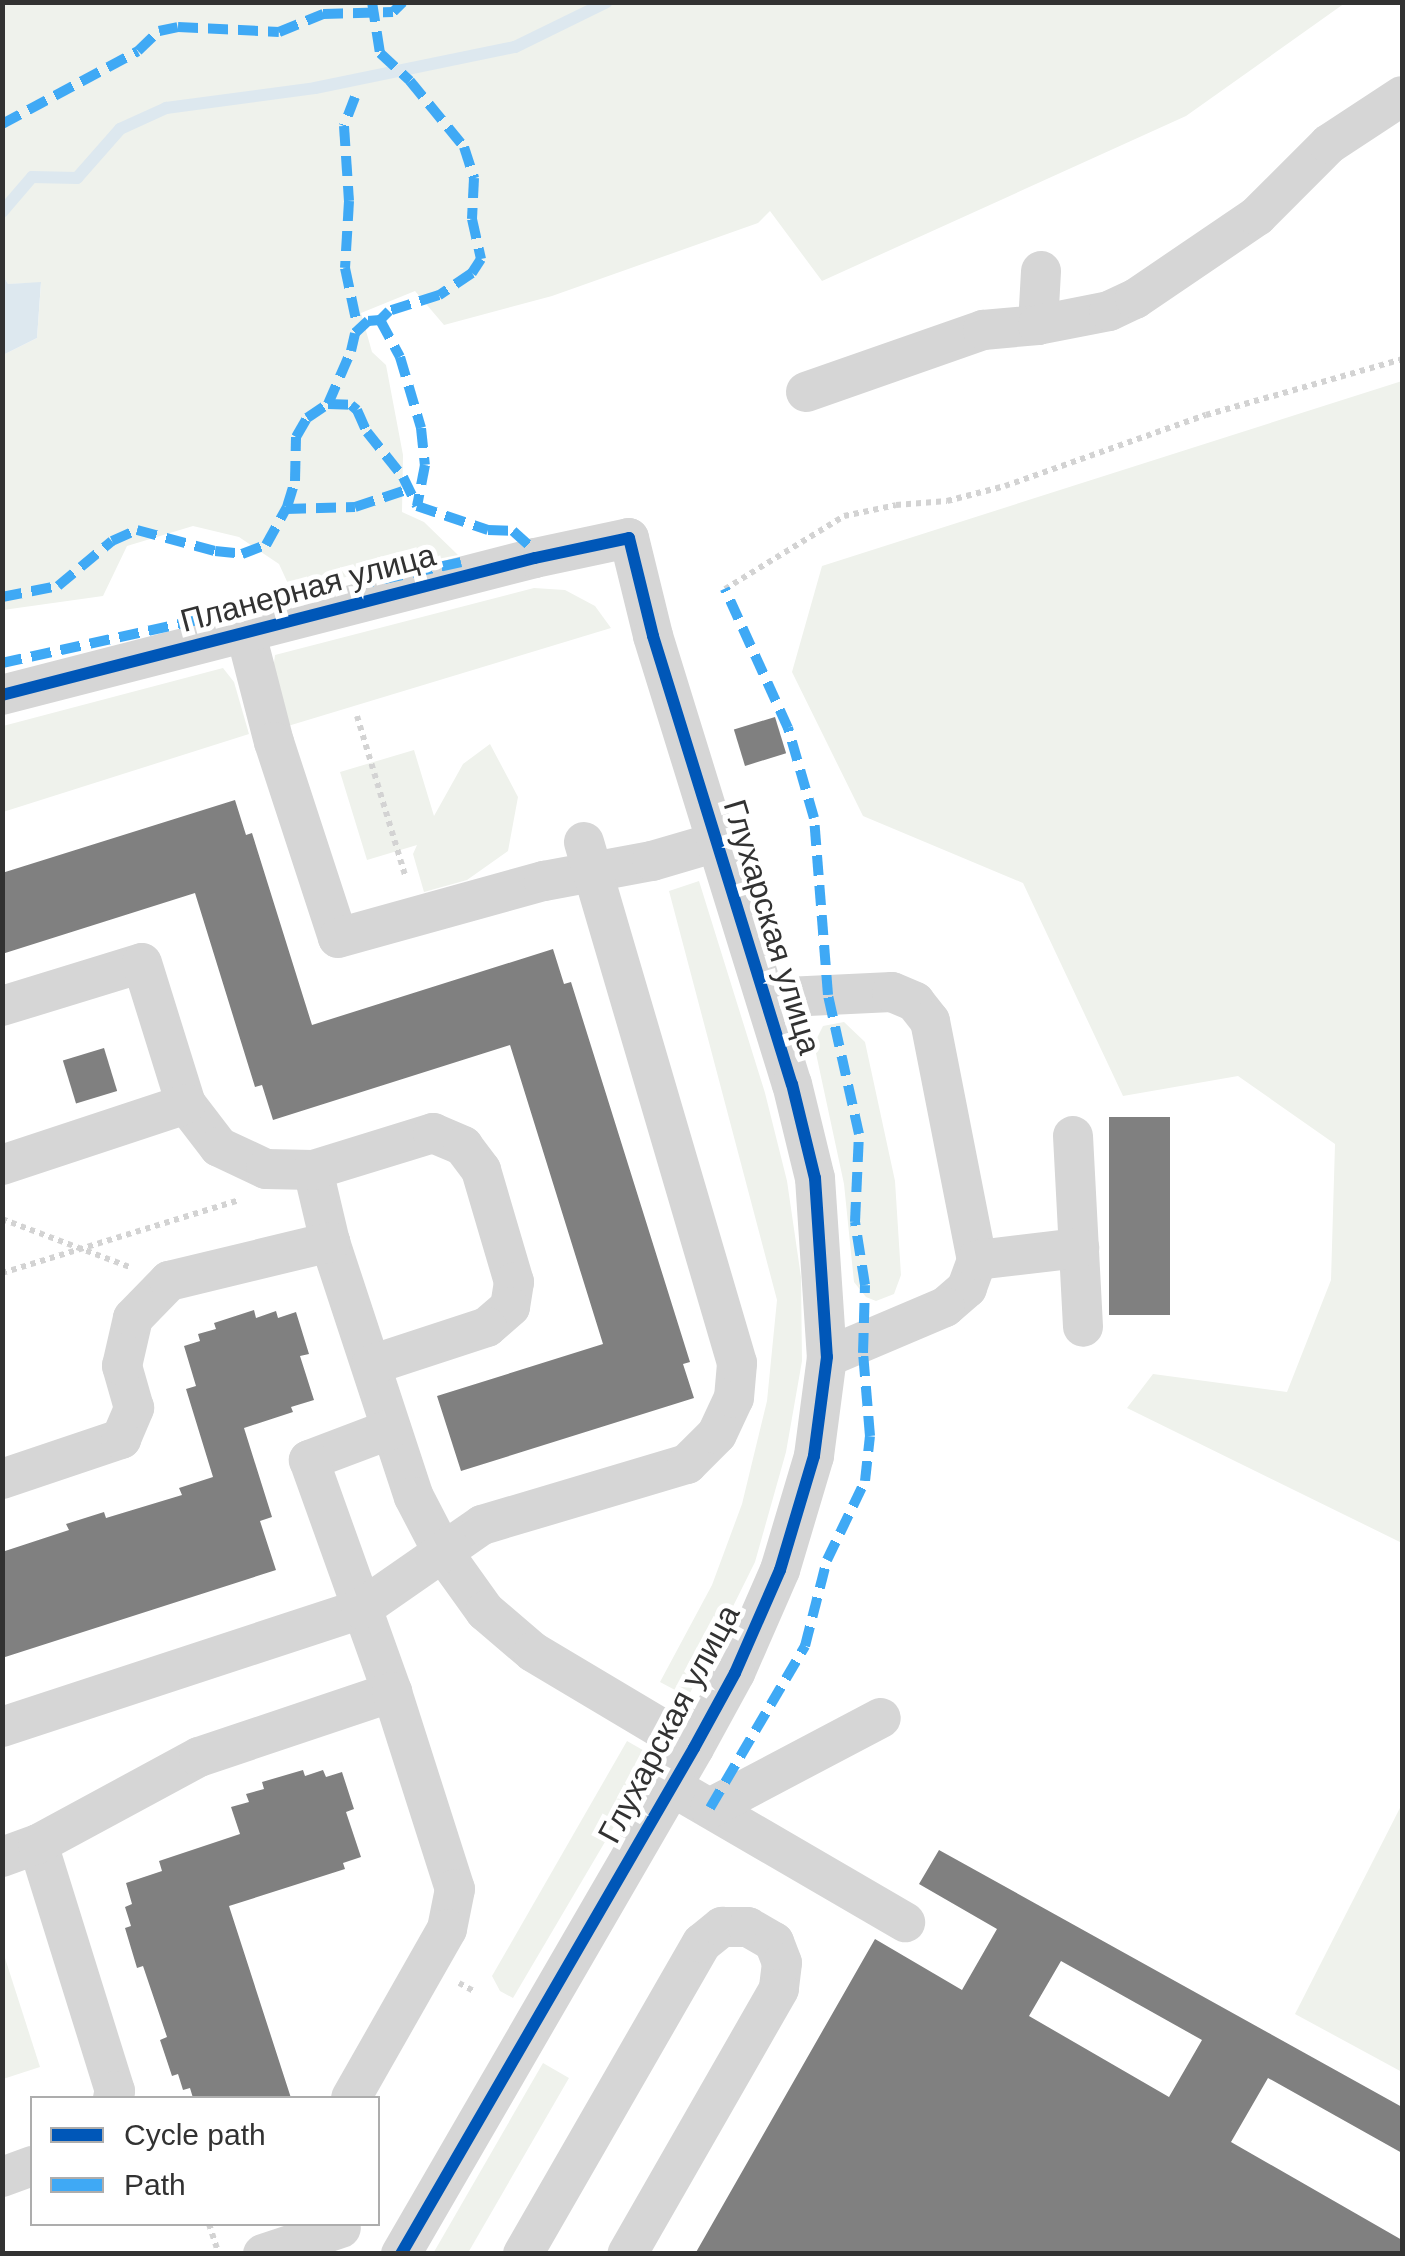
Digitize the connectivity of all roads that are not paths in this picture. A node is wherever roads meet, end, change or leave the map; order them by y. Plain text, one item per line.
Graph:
1 (1402, 96) edge
2 (1041, 271) dead end
3 (1038, 325) junction
4 (806, 392) dead end
5 (629, 538) joint
6 (246, 634) junction
7 (2, 695) edge
8 (717, 842) junction
9 (588, 856) junction
10 (766, 998) junction
11 (2, 1006) edge
12 (186, 1104) junction
13 (1072, 1136) dead end
14 (2, 1164) edge
15 (312, 1170) junction
16 (330, 1242) junction
17 (1079, 1248) junction
18 (977, 1260) junction
19 (1083, 1327) dead end
20 (826, 1357) junction
21 (371, 1365) junction
22 (391, 1429) junction
23 (2, 1479) edge
24 (442, 1551) junction
25 (361, 1609) junction
26 (392, 1692) junction
27 (880, 1718) dead end
28 (2, 1727) edge
29 (694, 1748) junction
30 (671, 1786) junction
31 (710, 1808) junction
32 (20, 1850) edge
33 (905, 1922) dead end
34 (114, 2096) edge
35 (351, 2096) edge
36 (30, 2167) edge
37 (2, 2177) edge
38 (341, 2228) dead end
39 (263, 2254) edge
40 (401, 2254) edge
41 (523, 2254) edge
42 (627, 2254) edge

1 - 3 street
2 - 3 street
3 - 4 street
5 - 6 street, Планерная улица
5 - 8 street, Глухарская улица
6 - 7 street, Планерная улица
6 - 9 street
8 - 9 street
8 - 10 street, Глухарская улица
9 - 24 street
10 - 18 street
10 - 20 street, Глухарская улица
11 - 12 street
12 - 14 street
12 - 15 street
13 - 17 street
15 - 16 street
15 - 21 street
16 - 21 street
16 - 23 street
17 - 18 street
17 - 19 street
18 - 20 street
20 - 29 street, Глухарская улица
21 - 22 street
22 - 24 street
22 - 25 street
24 - 25 street
24 - 29 street
25 - 26 street
25 - 28 street
26 - 32 street
26 - 35 street
27 - 31 street
29 - 30 street, Глухарская улица
30 - 31 street
30 - 40 street, Глухарская улица
31 - 33 street
32 - 34 street
36 - 37 street
38 - 39 street
41 - 42 street

